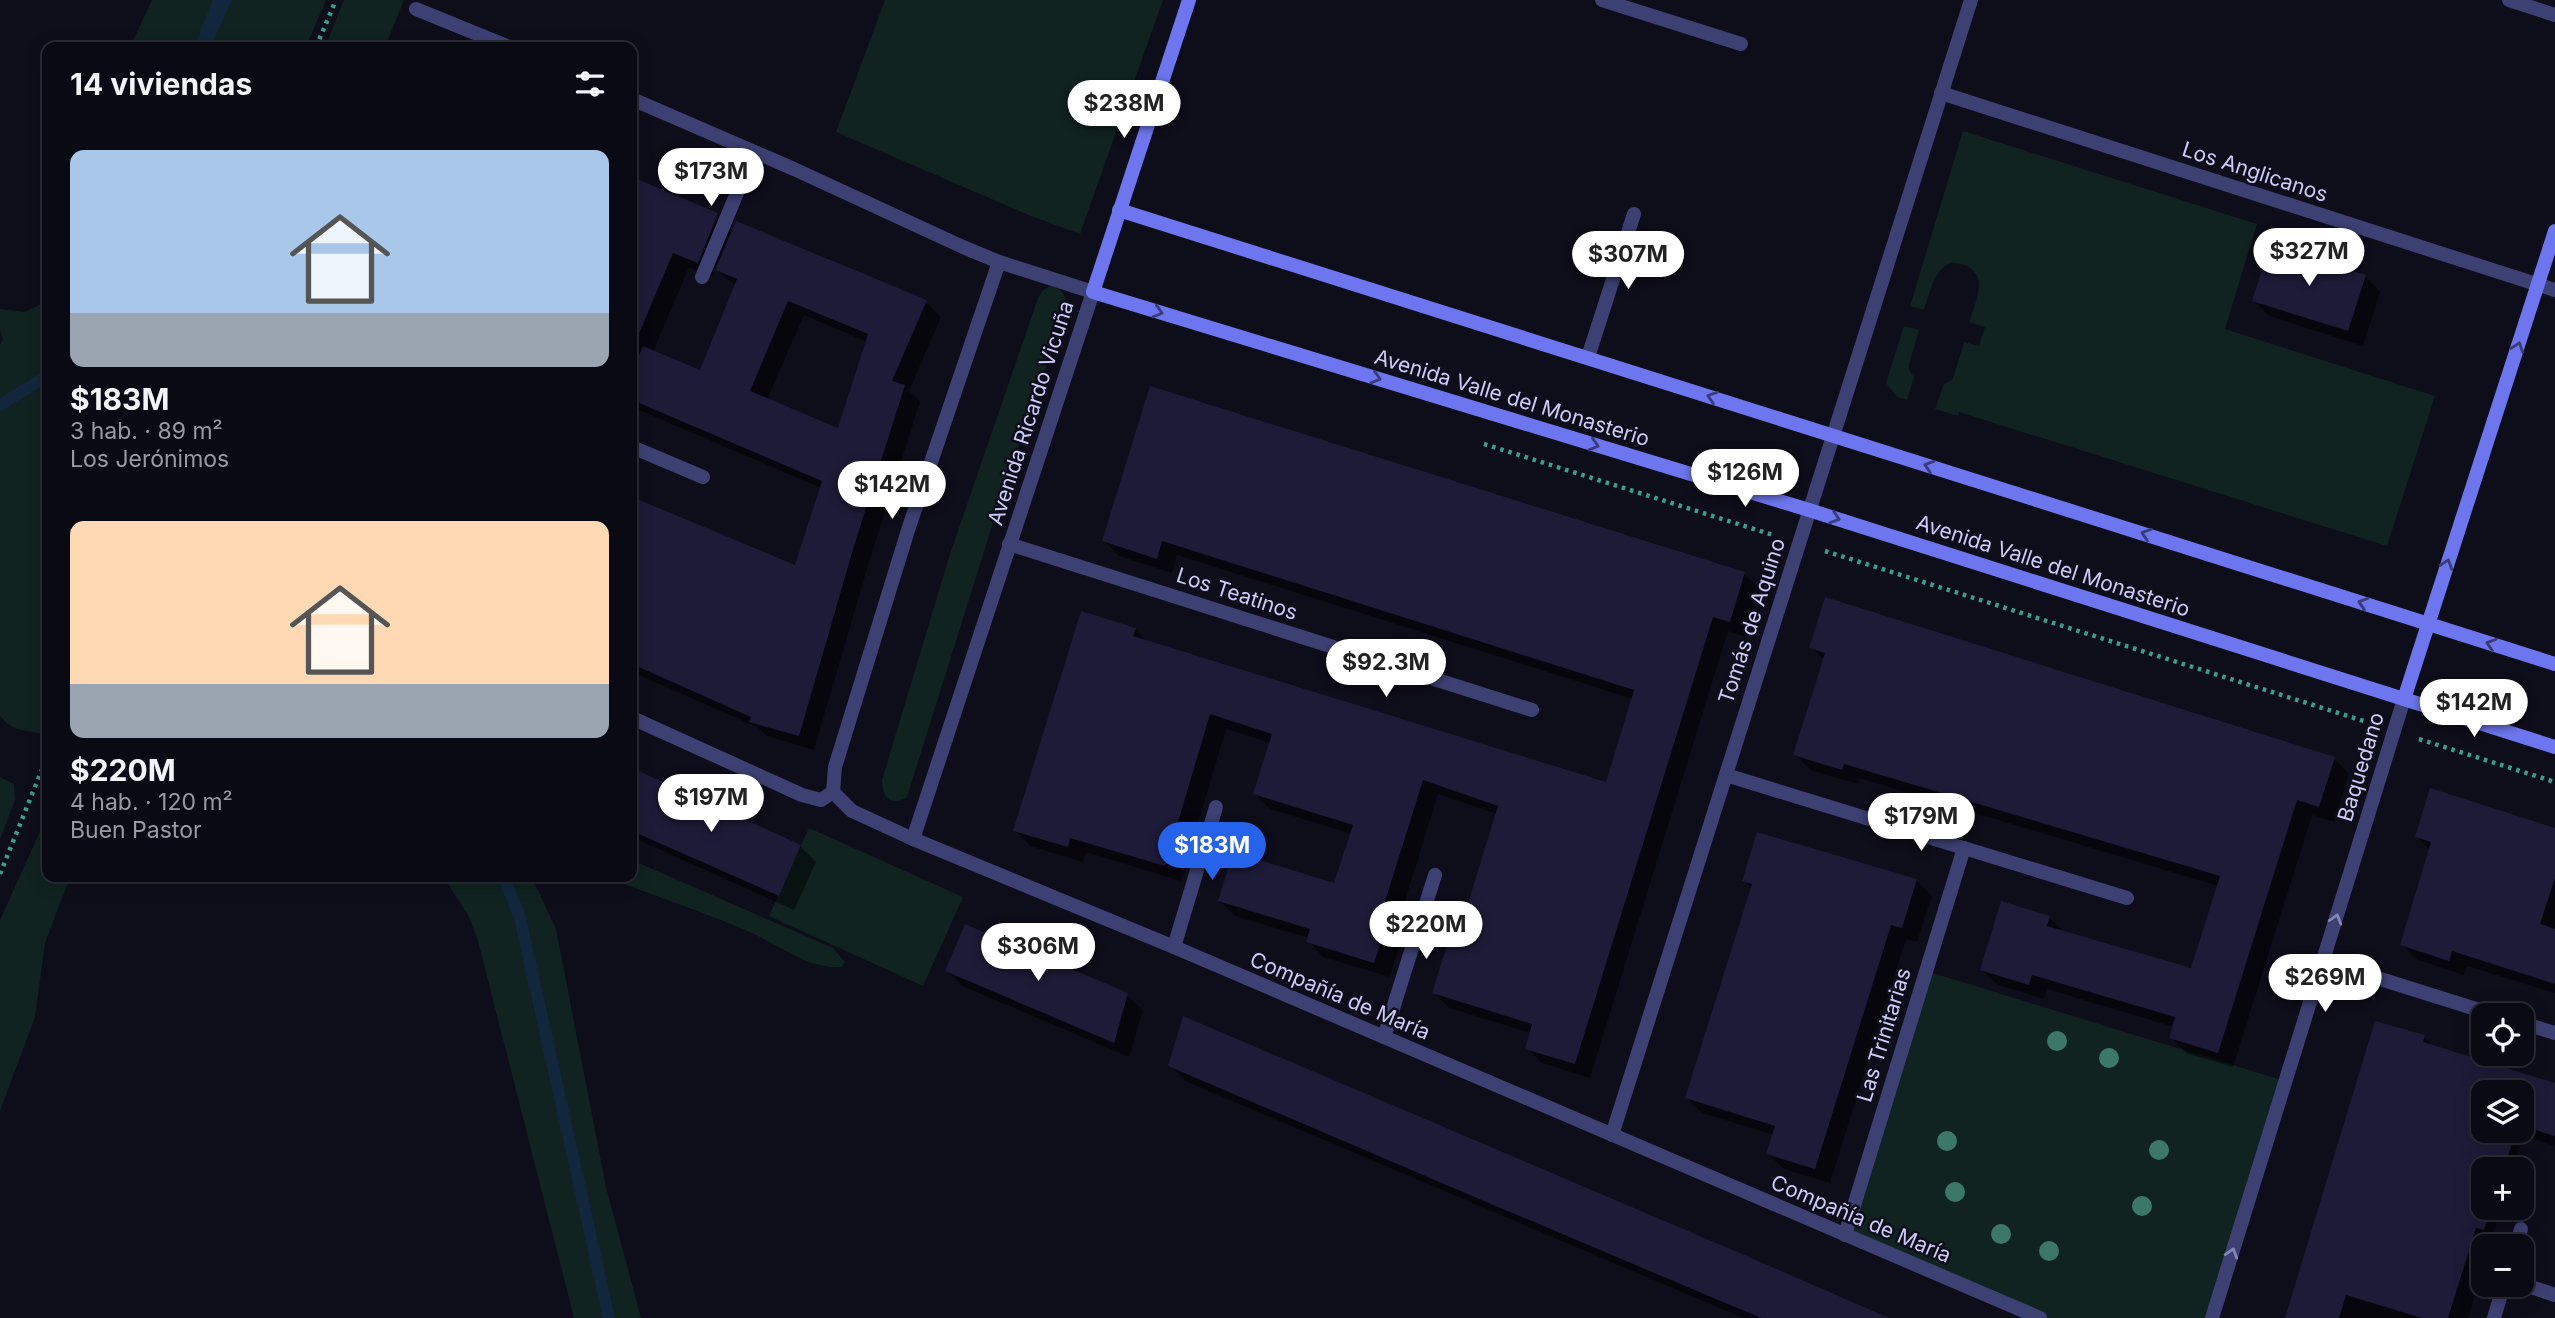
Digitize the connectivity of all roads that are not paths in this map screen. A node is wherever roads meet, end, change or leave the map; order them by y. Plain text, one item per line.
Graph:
1 (1189, 0) edge
2 (1602, 0) edge
3 (1971, 0) edge
4 (2509, 0) edge
5 (416, 9) dead end
6 (2555, 15) edge
7 (496, 42) edge
8 (1741, 44) dead end
9 (1941, 93) junction
10 (637, 101) edge
11 (754, 152) junction
12 (1119, 210) junction
13 (1634, 214) dead end
14 (2555, 231) edge
15 (999, 262) junction
16 (702, 277) dead end
17 (2538, 285) junction
18 (2555, 290) edge
19 (1093, 292) junction
20 (1588, 357) junction
21 (1833, 435) junction
22 (637, 449) edge
23 (702, 477) dead end
24 (1809, 510) junction
25 (1009, 544) junction
26 (2428, 623) junction
27 (2555, 664) edge
28 (2404, 699) junction
29 (1532, 710) dead end
30 (637, 720) edge
31 (2555, 747) edge
32 (1726, 775) junction
33 (832, 792) junction
34 (1216, 807) dead end
35 (913, 839) junction
36 (1964, 848) junction
37 (1435, 875) dead end
38 (2127, 898) dead end
39 (1174, 947) junction
40 (2323, 961) junction
41 (2471, 1007) edge
42 (2534, 1027) edge
43 (2555, 1034) edge
44 (1384, 1037) junction
45 (1612, 1135) junction
46 (2521, 1229) dead end
47 (2520, 1234) edge
48 (1845, 1235) junction
49 (2534, 1288) edge
50 (2555, 1294) edge
51 (2500, 1297) edge
52 (2040, 1318) edge
53 (2212, 1318) edge
54 (2494, 1318) edge

1 - 12 street, Avenida Ricardo Vicuña
2 - 8 street
3 - 9 street, Tomás de Aquino
4 - 6 street
5 - 7 street
9 - 17 street, Los Anglicanos
9 - 21 street, Tomás de Aquino
10 - 11 street, Avenida Valle del Monasterio
11 - 15 street, Avenida Valle del Monasterio
11 - 16 street
12 - 19 street, Avenida Ricardo Vicuña
12 - 20 street
13 - 20 street
14 - 17 street, Baquedano
15 - 19 street, Avenida Valle del Monasterio
15 - 33 street
17 - 18 street, Los Anglicanos
26 -> 17 street, Baquedano
19 -> 24 street, Avenida Valle del Monasterio
19 - 25 street, Avenida Ricardo Vicuña
21 -> 20 street
21 - 24 street, Tomás de Aquino
26 -> 21 street
22 - 23 street
24 -> 28 street, Avenida Valle del Monasterio
24 - 32 street, Tomás de Aquino
25 - 29 street, Los Teatinos
25 - 35 street, Avenida Ricardo Vicuña
27 -> 26 street
26 - 28 street, Baquedano
28 - 31 street, Avenida Valle del Monasterio
40 -> 28 street, Baquedano
30 - 33 street
32 - 36 street
32 - 45 street, Tomás de Aquino
33 - 35 street, Compañía de María
34 - 39 street
35 - 39 street, Compañía de María
36 - 38 street
36 - 48 street, Las Trinitarias
37 - 44 street
39 - 44 street, Compañía de María
40 - 41 street
53 -> 40 street, Baquedano
42 - 43 street
44 - 45 street, Compañía de María
45 - 48 street, Compañía de María
46 - 47 street
48 - 52 street, Compañía de María
49 - 50 street
51 - 54 street

